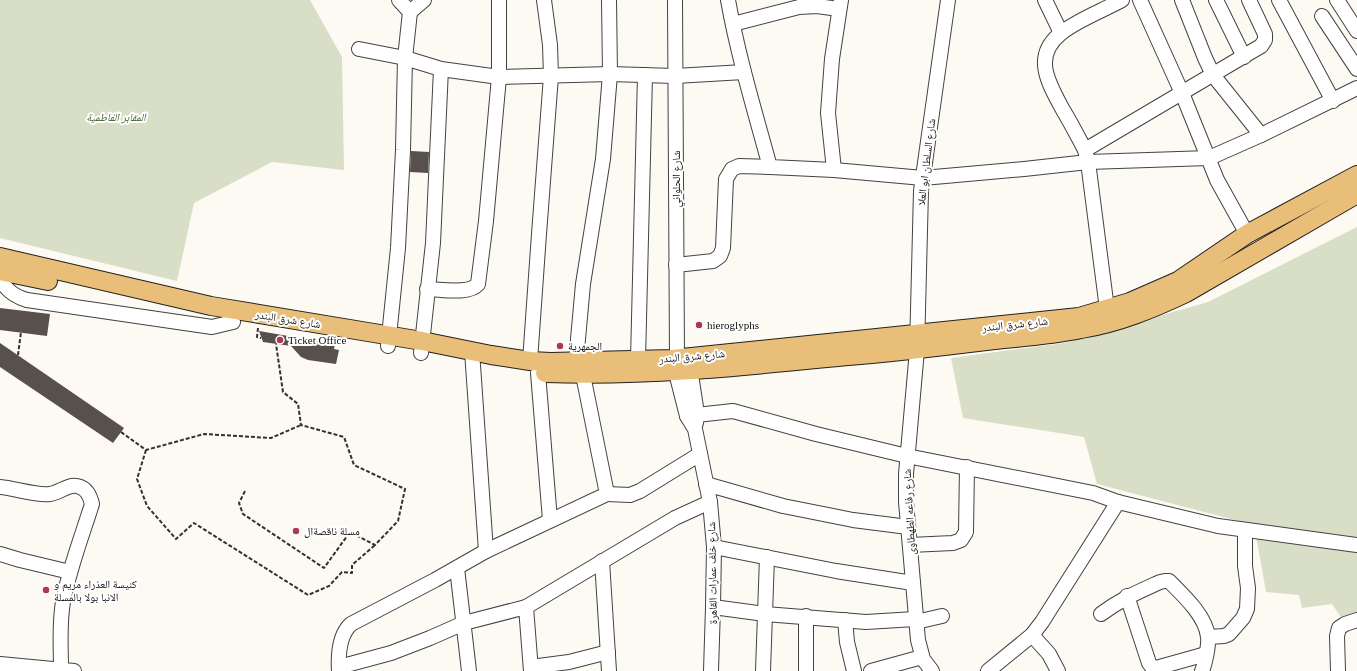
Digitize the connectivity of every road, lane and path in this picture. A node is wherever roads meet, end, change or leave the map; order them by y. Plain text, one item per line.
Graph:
1 (399, 0) edge
2 (424, 0) edge
3 (499, 0) edge
4 (544, 0) edge
5 (609, 0) edge
6 (676, 0) edge
7 (728, 0) edge
8 (948, 0) edge
9 (1045, 0) edge
10 (1122, 0) edge
11 (1140, 0) edge
12 (1182, 0) edge
13 (1216, 0) edge
14 (1249, 0) edge
15 (1279, 0) edge
16 (1337, 0) edge
17 (840, 5) edge
18 (410, 12) junction
19 (1322, 16) dead end
20 (733, 24) junction
21 (1357, 31) edge
22 (1061, 33) junction
23 (359, 49) dead end
24 (1244, 57) junction
25 (405, 58) junction
26 (440, 69) junction
27 (1357, 69) edge
28 (744, 72) junction
29 (610, 74) junction
30 (1214, 74) junction
31 (645, 75) junction
32 (551, 76) junction
33 (675, 76) junction
34 (500, 77) junction
35 (1357, 88) edge
36 (1182, 93) junction
37 (1333, 101) junction
38 (1261, 135) junction
39 (1087, 156) junction
40 (1209, 158) junction
41 (770, 167) junction
42 (834, 170) junction
43 (1357, 175) edge
44 (923, 178) junction
45 (1357, 194) edge
46 (1247, 234) junction
47 (1226, 248) junction
48 (1256, 252) junction
49 (0, 257) edge
50 (1237, 263) junction
51 (676, 265) junction
52 (0, 271) edge
53 (0, 277) edge
54 (427, 289) junction
55 (1107, 310) junction
56 (210, 311) junction
57 (233, 322) junction
58 (260, 326) junction
59 (21, 332) dead end
60 (389, 341) junction
61 (917, 342) junction
62 (276, 344) dead end
63 (422, 347) junction
64 (18, 355) dead end
65 (472, 358) junction
66 (638, 360) junction
67 (681, 363) junction
68 (534, 367) junction
69 (580, 368) junction
70 (692, 415) junction
71 (301, 425) junction
72 (121, 432) dead end
73 (146, 450) junction
74 (700, 454) junction
75 (907, 456) junction
76 (967, 467) junction
77 (706, 484) junction
78 (0, 487) edge
79 (245, 491) dead end
80 (607, 494) junction
81 (710, 502) junction
82 (1118, 502) junction
83 (550, 520) junction
84 (908, 527) junction
85 (1245, 530) junction
86 (375, 545) junction
87 (910, 545) junction
88 (1357, 545) edge
89 (714, 547) junction
90 (486, 551) junction
91 (0, 554) edge
92 (767, 557) junction
93 (602, 562) junction
94 (457, 568) junction
95 (70, 572) junction
96 (913, 583) junction
97 (1127, 596) junction
98 (526, 607) junction
99 (713, 608) junction
100 (766, 614) junction
101 (1101, 614) dead end
102 (806, 616) junction
103 (942, 616) dead end
104 (845, 620) junction
105 (1357, 620) edge
106 (916, 621) junction
107 (464, 623) junction
108 (1032, 635) junction
109 (1209, 637) junction
110 (608, 652) junction
111 (1206, 654) junction
112 (922, 657) junction
113 (0, 664) edge
114 (25, 668) edge
115 (339, 669) edge
116 (531, 669) edge
117 (67, 670) edge
118 (469, 671) edge
119 (609, 671) edge
120 (711, 671) edge
121 (763, 671) edge
122 (806, 671) edge
123 (854, 671) edge
124 (871, 671) edge
125 (932, 671) edge
126 (988, 671) edge
127 (1058, 671) edge
128 (1202, 671) edge
129 (1338, 671) edge

1 - 18 street
2 - 18 street
3 - 34 street
4 - 32 street
5 - 29 street
6 - 33 street, شارع الحلواني
7 - 20 street
8 - 44 street, شارع السلطان ابو العلا
9 - 22 street
10 - 22 street
11 - 36 street
12 - 30 street
13 - 24 street
14 - 24 street
15 - 37 street
16 - 21 street
17 - 20 street
17 - 42 street
18 - 25 street
19 - 27 street
20 - 28 street
22 - 39 street
23 - 25 street
24 - 30 street
25 - 26 street
25 - 60 street
26 - 34 street
26 - 54 street
28 - 33 street
28 - 41 street
29 - 31 street
29 - 32 street
29 - 69 street
30 - 36 street
30 - 38 street
31 - 33 street
31 - 66 street
32 - 34 street
32 - 68 street
33 - 51 street, شارع الحلواني
34 - 54 street
35 - 37 street
36 - 39 street
36 - 40 street
37 - 38 street
38 - 40 street
39 - 40 street
39 - 44 street
39 - 55 street
40 - 46 street
41 - 42 street
41 - 51 street
42 - 44 street
43 - 46 main road, شارع شرق البندر
44 - 61 street, شارع السلطان ابو العلا
45 - 48 main road, شارع شرق البندر
46 - 47 main road, شارع شرق البندر
46 - 48 main road
47 - 50 main road
47 - 55 main road, شارع شرق البندر
48 - 50 main road, شارع شرق البندر
49 - 56 main road, شارع شرق البندر
50 - 61 main road, شارع شرق البندر
51 - 67 street, شارع الحلواني
52 - 56 main road, شارع شرق البندر
53 - 57 street
54 - 63 street
55 - 61 main road, شارع شرق البندر
56 - 57 main road, شارع شرق البندر
56 - 58 main road, شارع شرق البندر
57 - 58 main road, شارع شرق البندر
58 - 60 main road, شارع شرق البندر
59 - 64 path
60 - 63 main road, شارع شرق البندر
61 - 67 main road, شارع شرق البندر
61 - 75 street, شارع رفاعه الطهطاوى
62 - 71 path
63 - 65 main road, شارع شرق البندر
65 - 68 main road, شارع شرق البندر
65 - 90 street
66 - 67 main road, شارع شرق البندر
66 - 69 main road, شارع شرق البندر
67 - 69 main road, شارع شرق البندر
67 - 70 street, شارع خلف عمارات القاهرة
68 - 69 main road, شارع شرق البندر
68 - 83 street
69 - 80 street
70 - 74 street, شارع خلف عمارات القاهرة
70 - 75 street
71 - 73 path
71 - 86 path
72 - 73 path
73 - 86 path
74 - 77 street, شارع خلف عمارات القاهرة
74 - 80 street
75 - 76 street
75 - 84 street, شارع رفاعه الطهطاوى
76 - 82 street
76 - 87 street
77 - 81 street, شارع خلف عمارات القاهرة
77 - 84 street
78 - 95 street
79 - 86 path
80 - 83 street
81 - 89 street, شارع خلف عمارات القاهرة
81 - 93 street
82 - 85 street
82 - 108 street
83 - 90 street
84 - 87 street, شارع رفاعه الطهطاوى
85 - 88 street
85 - 109 street
87 - 96 street, شارع رفاعه الطهطاوى
89 - 92 street
89 - 99 street, شارع خلف عمارات القاهرة
90 - 94 street
91 - 95 street
92 - 96 street
92 - 100 street
93 - 98 street
93 - 110 street
94 - 107 street
94 - 115 street
95 - 117 street
96 - 106 street, شارع رفاعه الطهطاوى
97 - 101 street
97 - 109 street
97 - 111 street
98 - 107 street
98 - 116 street
99 - 100 street
99 - 120 street, شارع خلف عمارات القاهرة
100 - 102 street
100 - 121 street
102 - 104 street
102 - 122 street
103 - 106 street
104 - 106 street
104 - 123 street
105 - 129 street
106 - 112 street, شارع رفاعه الطهطاوى
107 - 115 street
107 - 118 street
108 - 126 street
108 - 127 street
109 - 111 street
110 - 116 street
110 - 119 street
111 - 128 street
112 - 124 street
112 - 125 street, شارع رفاعه الطهطاوى
113 - 114 street
114 - 117 street

